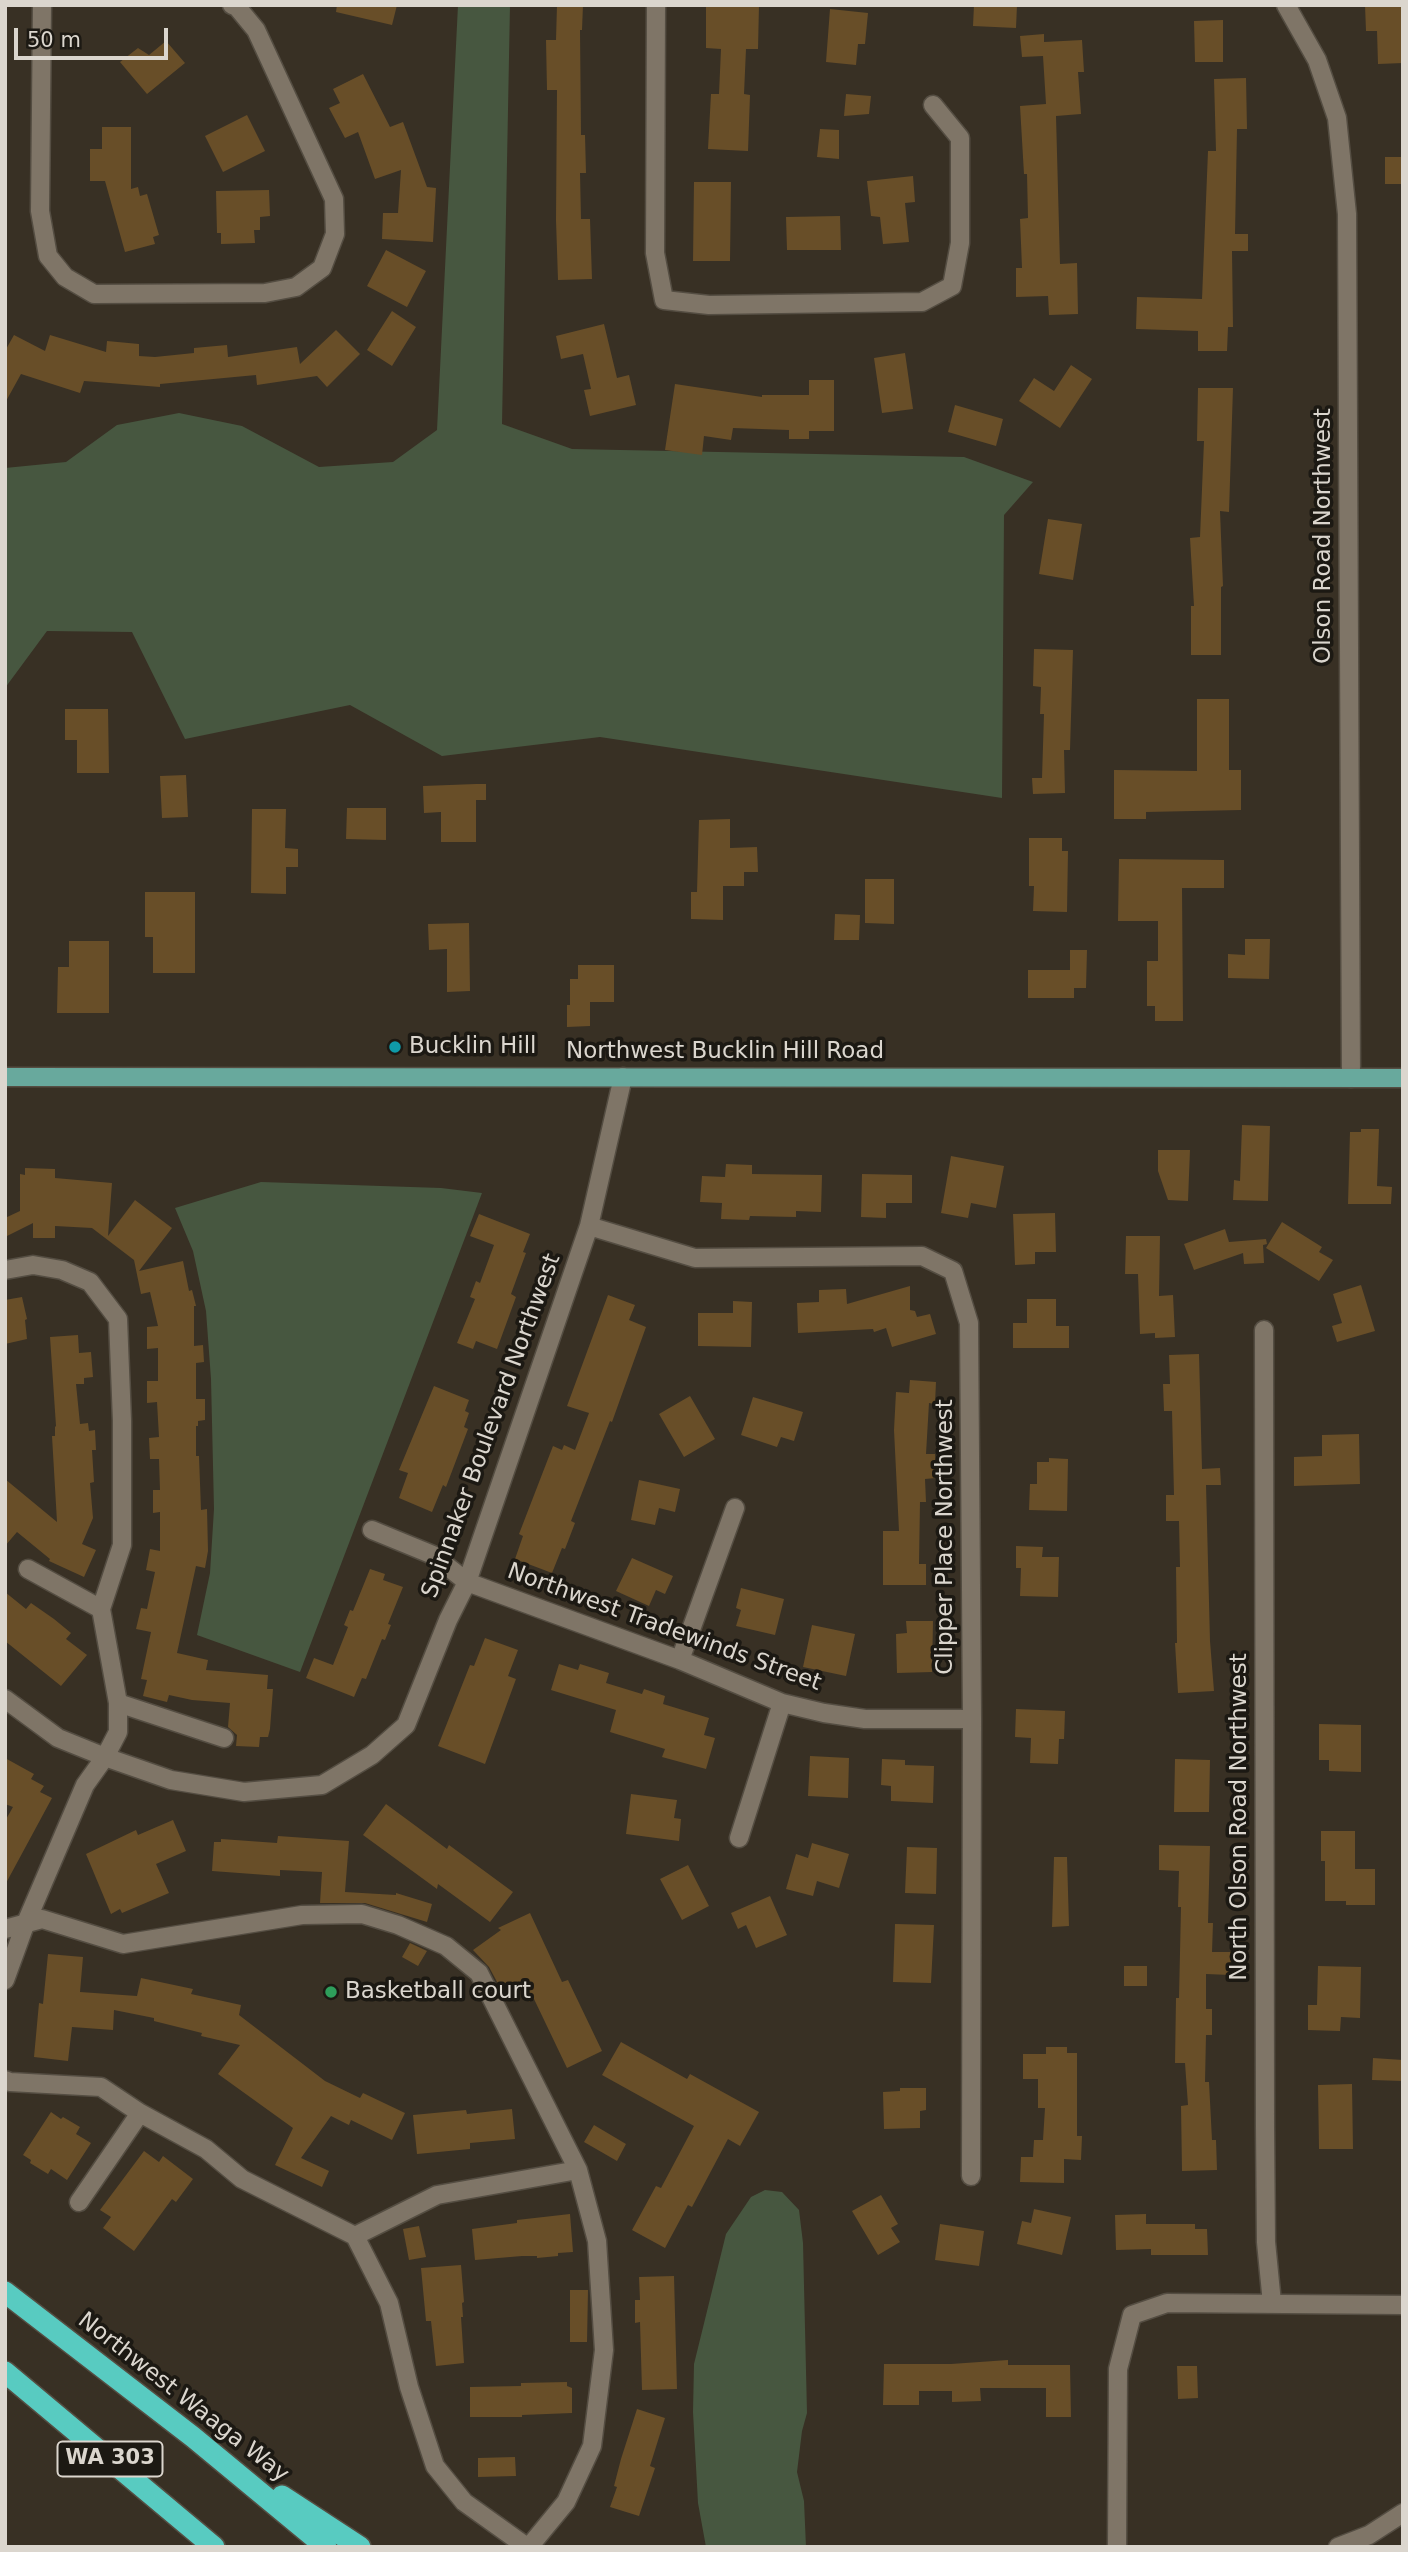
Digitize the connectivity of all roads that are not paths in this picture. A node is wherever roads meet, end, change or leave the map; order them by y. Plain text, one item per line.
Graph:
1 (42, 5) edge
2 (232, 5) edge
3 (656, 5) edge
4 (1286, 5) edge
5 (933, 105) dead end
6 (5, 1077) edge
7 (624, 1077) junction
8 (1350, 1078) junction
9 (1403, 1079) edge
10 (589, 1226) junction
11 (5, 1270) edge
12 (1264, 1330) dead end
13 (735, 1508) dead end
14 (372, 1530) dead end
15 (29, 1569) dead end
16 (467, 1582) junction
17 (101, 1609) junction
18 (680, 1660) junction
19 (5, 1699) edge
20 (118, 1703) junction
21 (782, 1703) junction
22 (972, 1719) junction
23 (224, 1738) dead end
24 (106, 1757) junction
25 (739, 1839) dead end
26 (25, 1926) junction
27 (5, 1930) edge
28 (5, 1980) edge
29 (5, 2080) edge
30 (140, 2113) junction
31 (578, 2170) junction
32 (971, 2176) dead end
33 (79, 2202) dead end
34 (355, 2236) junction
35 (5, 2292) edge
36 (1272, 2304) junction
37 (1403, 2305) edge
38 (5, 2372) edge
39 (193, 2437) junction
40 (1403, 2513) edge
41 (214, 2547) edge
42 (326, 2547) edge
43 (360, 2547) edge
44 (528, 2547) edge
45 (1117, 2547) edge
46 (1338, 2547) edge

1 - 2 street
3 - 5 street
4 - 8 street, Olson Road Northwest
6 - 7 main road, Northwest Bucklin Hill Road
7 - 8 main road, Northwest Bucklin Hill Road
7 - 10 street, Spinnaker Boulevard Northwest
8 - 9 main road, Northwest Bucklin Hill Road
10 - 16 street, Spinnaker Boulevard Northwest
10 - 22 street, Clipper Place Northwest
11 - 17 street
12 - 36 street, North Olson Road Northwest
13 - 18 street
14 - 16 street, Northwest Tradewinds Street
15 - 17 street
16 - 18 street, Northwest Tradewinds Street
16 - 24 street, Spinnaker Boulevard Northwest
17 - 20 street
18 - 21 street, Northwest Tradewinds Street
19 - 24 street, Spinnaker Boulevard Northwest
20 - 23 street
20 - 24 street
21 - 22 street, Northwest Tradewinds Street
21 - 25 street
22 - 32 street, Clipper Place Northwest
24 - 26 street
26 - 27 street
26 - 28 street
26 - 31 street
29 - 30 street
30 - 33 street
30 - 34 street
31 - 34 street
31 - 44 street
34 - 44 street
35 - 39 highway, Northwest Waaga Way / WA 303
36 - 37 street
36 - 45 street
38 - 41 highway, WA 303
39 - 42 highway, Northwest Waaga Way / WA 303
39 - 43 highway
40 - 46 street

